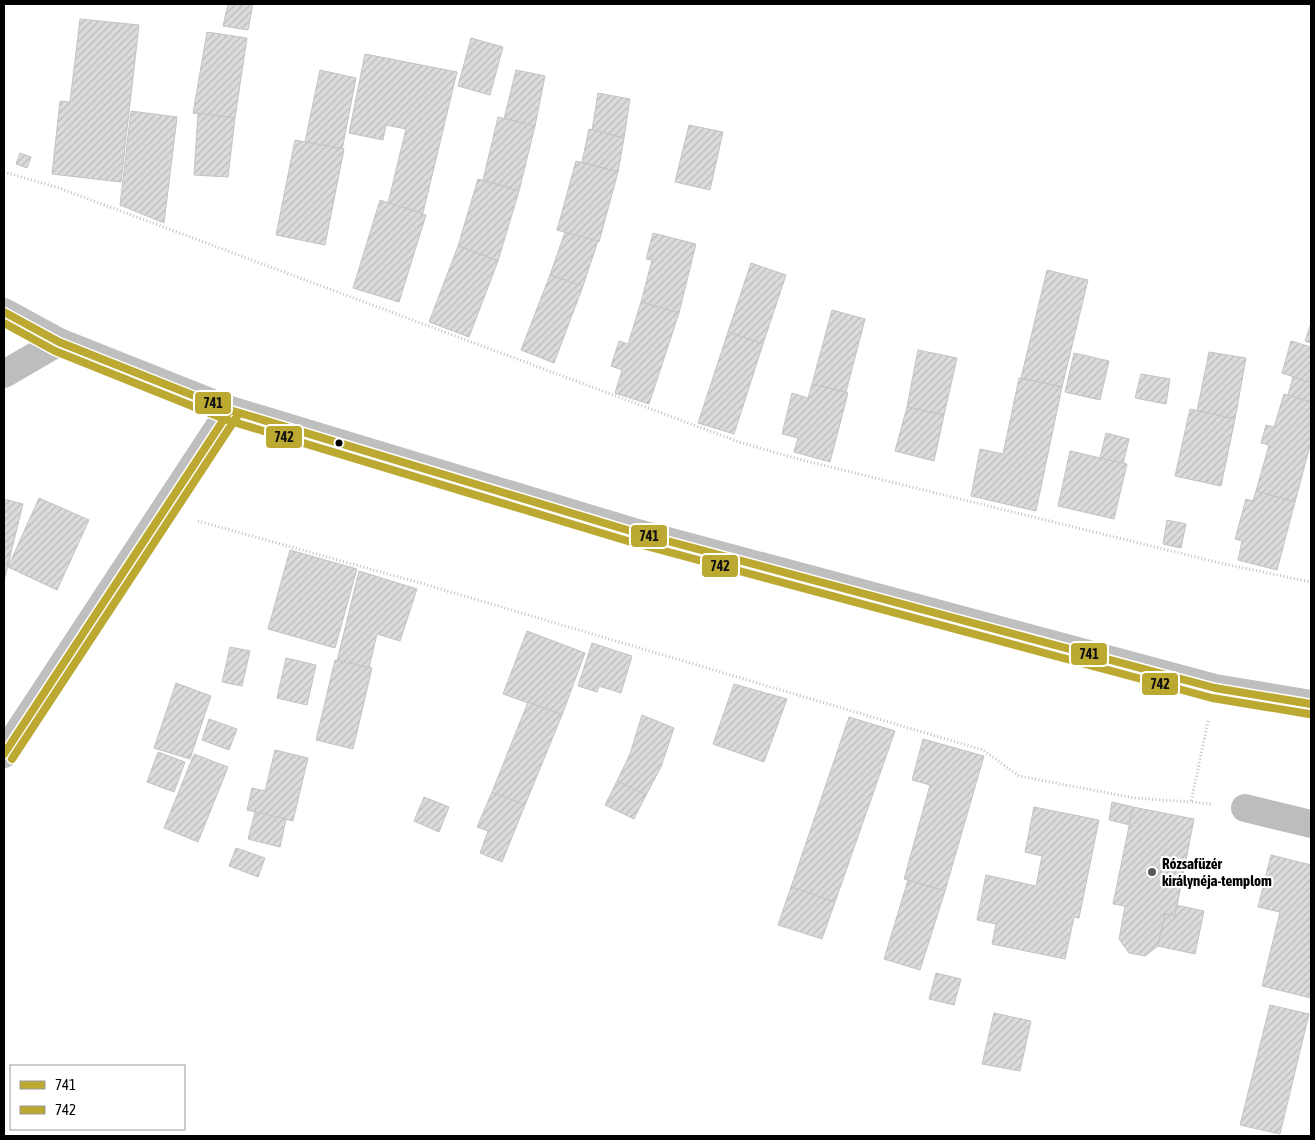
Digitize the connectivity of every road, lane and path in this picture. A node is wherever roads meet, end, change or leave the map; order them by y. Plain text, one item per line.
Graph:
1 (4, 172) edge
2 (4, 312) edge
3 (59, 342) junction
4 (4, 374) edge
5 (230, 410) junction
6 (166, 508) junction
7 (1311, 582) edge
8 (1215, 688) junction
9 (1311, 704) edge
10 (4, 754) edge
11 (1191, 802) junction
12 (1245, 808) joint
13 (1311, 824) edge

1 - 7 path
2 - 3 street
3 - 4 street
3 - 5 street
5 - 6 street
5 - 8 street
6 - 10 street
6 - 11 path
8 - 9 street
8 - 11 path
11 - 12 path
12 - 13 street

